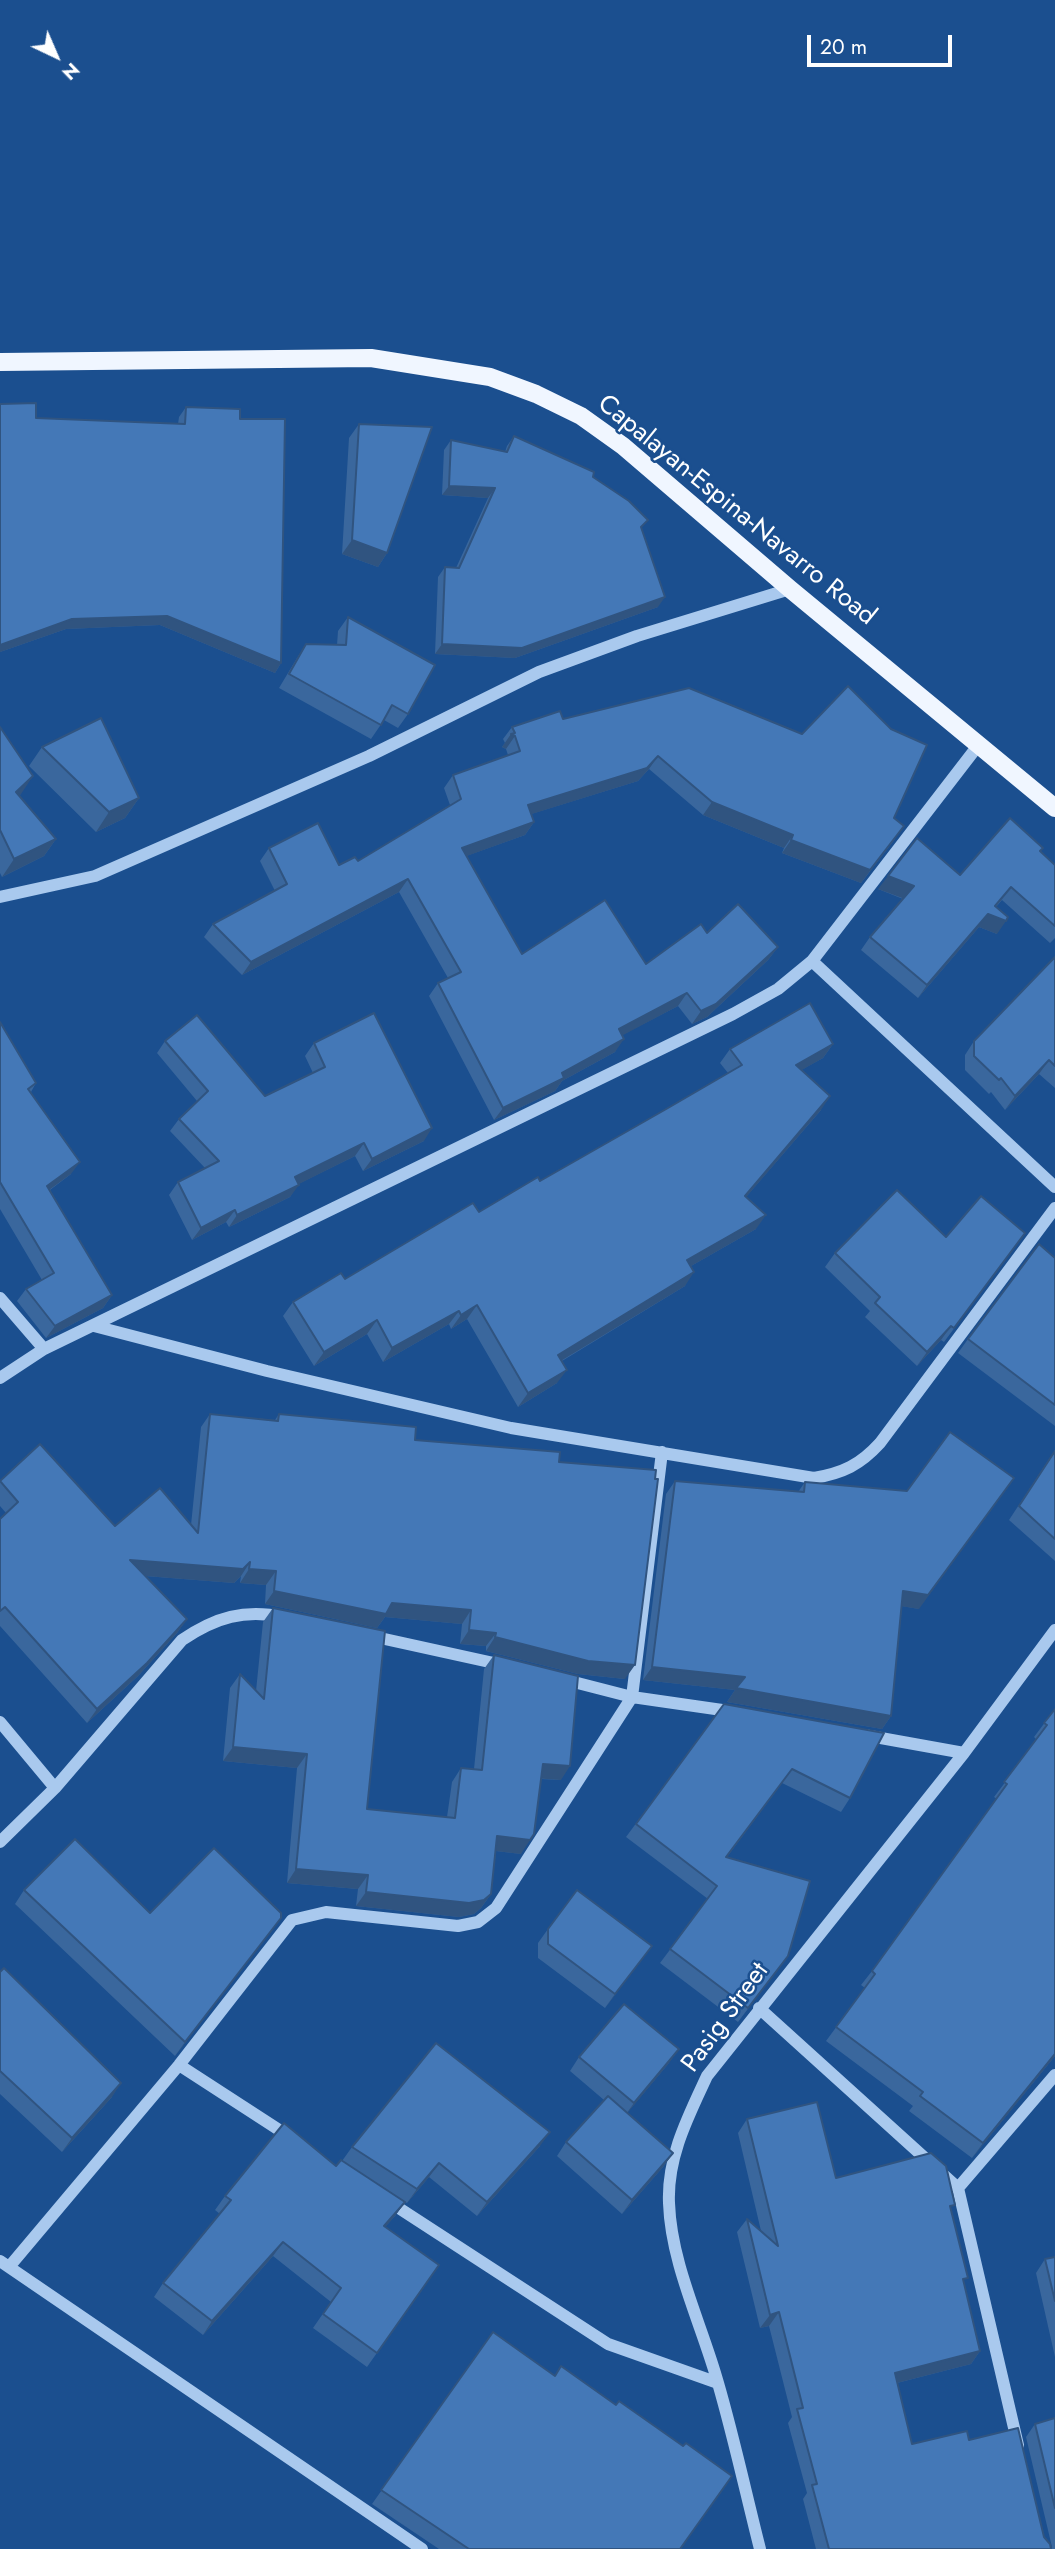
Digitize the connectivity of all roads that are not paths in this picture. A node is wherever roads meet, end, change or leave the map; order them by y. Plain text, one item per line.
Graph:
1 (0, 362) edge
2 (790, 589) junction
3 (980, 743) junction
4 (1055, 808) edge
5 (0, 897) edge
6 (812, 961) junction
7 (1055, 1187) edge
8 (1055, 1208) edge
9 (0, 1298) edge
10 (94, 1326) junction
11 (44, 1349) junction
12 (0, 1378) edge
13 (662, 1452) junction
14 (303, 1621) edge
15 (1055, 1630) edge
16 (355, 1632) edge
17 (513, 1667) edge
18 (553, 1677) edge
19 (632, 1697) junction
20 (744, 1713) edge
21 (0, 1722) edge
22 (854, 1733) edge
23 (964, 1753) junction
24 (55, 1787) junction
25 (0, 1842) edge
26 (760, 2008) junction
27 (179, 2065) junction
28 (1055, 2075) edge
29 (307, 2148) edge
30 (958, 2189) junction
31 (376, 2193) edge
32 (4, 2264) edge
33 (718, 2383) junction
34 (1021, 2456) edge
35 (422, 2549) edge
36 (760, 2549) edge

1 - 2 main road, Capalayan-Espina-Navarro Road
2 - 3 main road, Capalayan-Espina-Navarro Road
2 - 5 street
3 - 4 main road, Capalayan-Espina-Navarro Road
3 - 6 street
6 - 7 street
6 - 10 street
8 - 13 street
9 - 11 street
10 - 11 street
10 - 13 street
11 - 12 street
13 - 19 street
14 - 24 street
15 - 23 street, Pasig Street
16 - 17 street
18 - 19 street
19 - 20 street
19 - 27 street
21 - 24 street
22 - 23 street
23 - 26 street, Pasig Street
24 - 25 street
26 - 30 street
26 - 33 street, Pasig Street
27 - 29 street
27 - 32 street
28 - 30 street
30 - 34 street
31 - 33 street
32 - 35 street
33 - 36 street, Pasig Street

